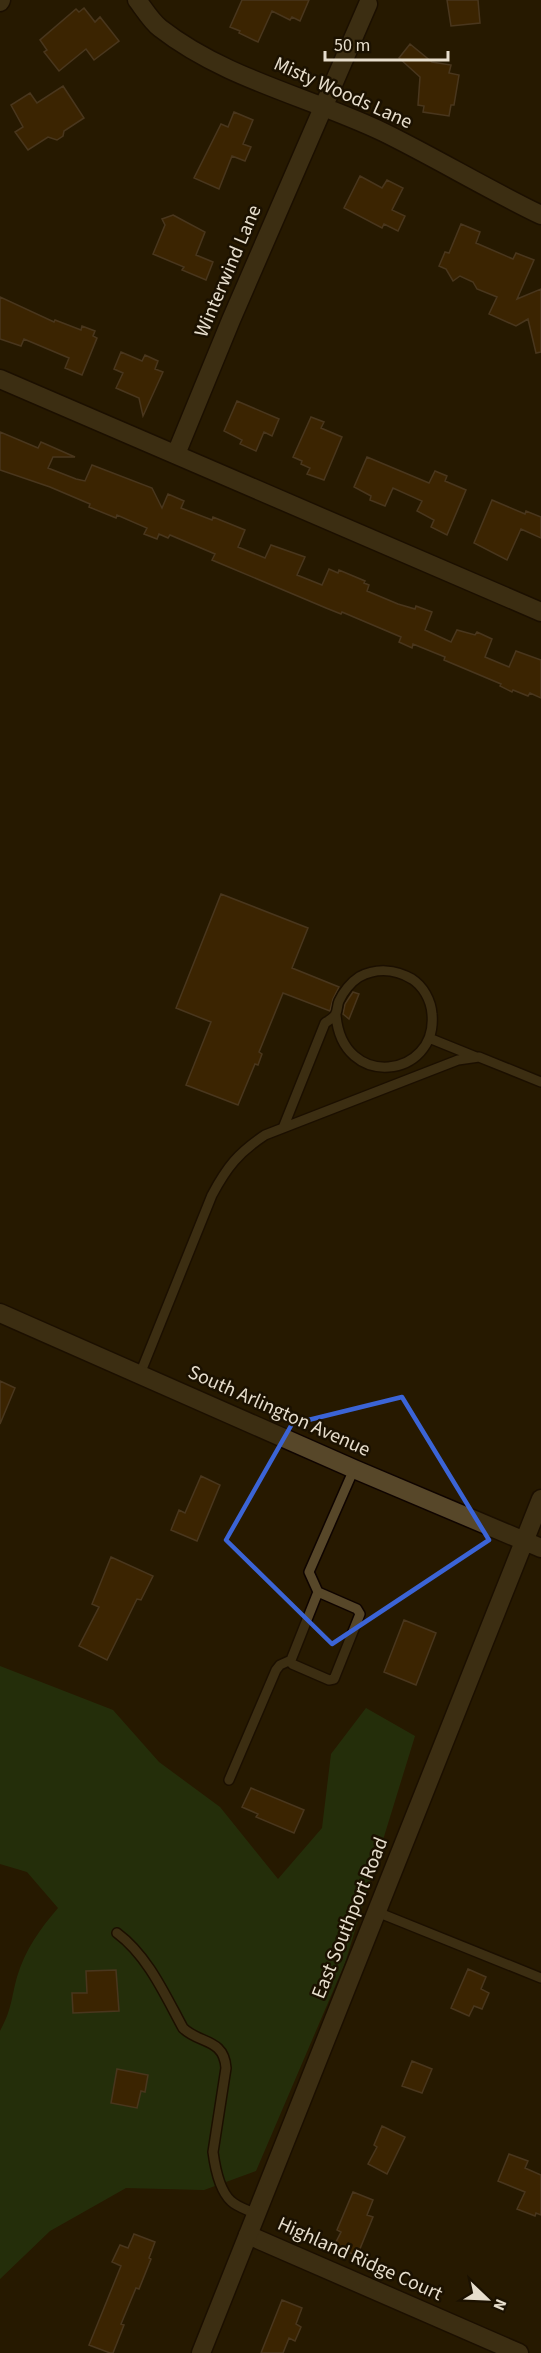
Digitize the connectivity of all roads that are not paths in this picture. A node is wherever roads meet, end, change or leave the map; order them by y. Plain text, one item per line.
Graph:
1 (137, 0) edge
2 (368, 4) dead end
3 (323, 108) junction
4 (541, 215) edge
5 (0, 379) edge
6 (176, 454) junction
7 (541, 612) edge
8 (336, 1014) junction
9 (429, 1038) junction
10 (478, 1058) junction
11 (541, 1082) edge
12 (283, 1128) junction
13 (0, 1313) edge
14 (140, 1374) junction
15 (354, 1469) junction
16 (541, 1499) edge
17 (533, 1544) edge
18 (318, 1592) junction
19 (291, 1660) junction
20 (229, 1779) dead end
21 (377, 1912) junction
22 (117, 1933) dead end
23 (541, 1978) edge
24 (256, 2214) junction
25 (248, 2235) junction
26 (201, 2353) edge
27 (519, 2353) edge

1 - 3 street, Misty Woods Lane
2 - 3 street, Winterwind Lane
3 - 4 street, Misty Woods Lane
3 - 6 street, Winterwind Lane
5 - 6 street
6 - 7 street
8 - 9 lane
8 - 9 lane
8 - 12 lane
9 - 10 lane
10 - 11 lane
10 - 12 lane
12 - 14 lane
13 - 14 street, South Arlington Avenue
14 - 15 street, South Arlington Avenue
15 - 17 street, South Arlington Avenue
15 - 18 lane
16 - 17 street, East Southport Road
17 - 21 street, East Southport Road
18 - 19 lane
18 - 19 lane
19 - 20 lane
21 - 23 lane
21 - 24 street, East Southport Road
22 - 24 lane
24 - 25 street, East Southport Road
25 - 26 street, East Southport Road
25 - 27 street, Highland Ridge Court

